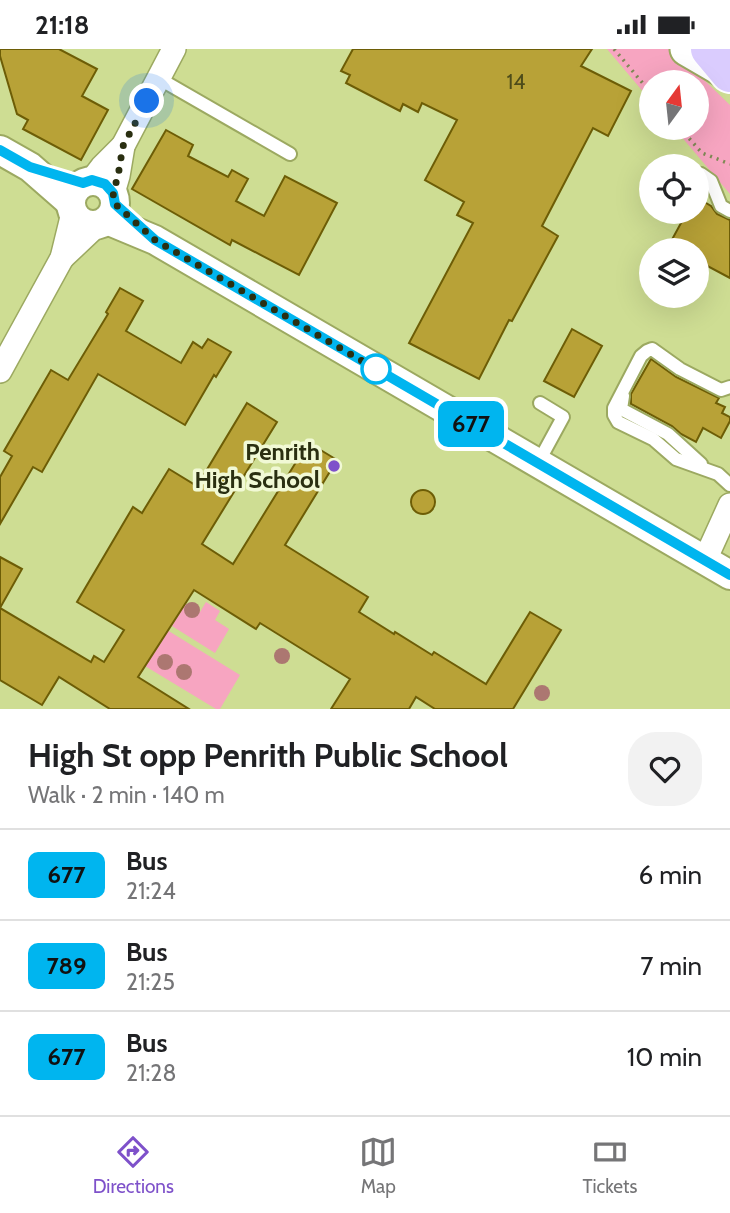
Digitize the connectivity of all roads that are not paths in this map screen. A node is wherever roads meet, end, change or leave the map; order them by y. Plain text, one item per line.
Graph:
1 (174, 49) edge
2 (687, 49) edge
3 (710, 49) edge
4 (730, 73) edge
5 (158, 78) junction
6 (0, 150) edge
7 (289, 154) dead end
8 (709, 180) edge
9 (94, 202) junction
10 (730, 211) edge
11 (0, 371) edge
12 (730, 387) edge
13 (540, 403) dead end
14 (538, 463) junction
15 (730, 485) edge
16 (730, 505) edge
17 (705, 560) junction
18 (730, 575) edge

1 - 5 street
2 - 4 main road
3 - 4 highway
5 - 7 lane
5 - 9 street
6 - 9 street
8 - 10 lane
9 - 11 street
9 - 14 street
12 - 15 lane
13 - 14 lane
14 - 17 street
16 - 17 street
17 - 18 street

